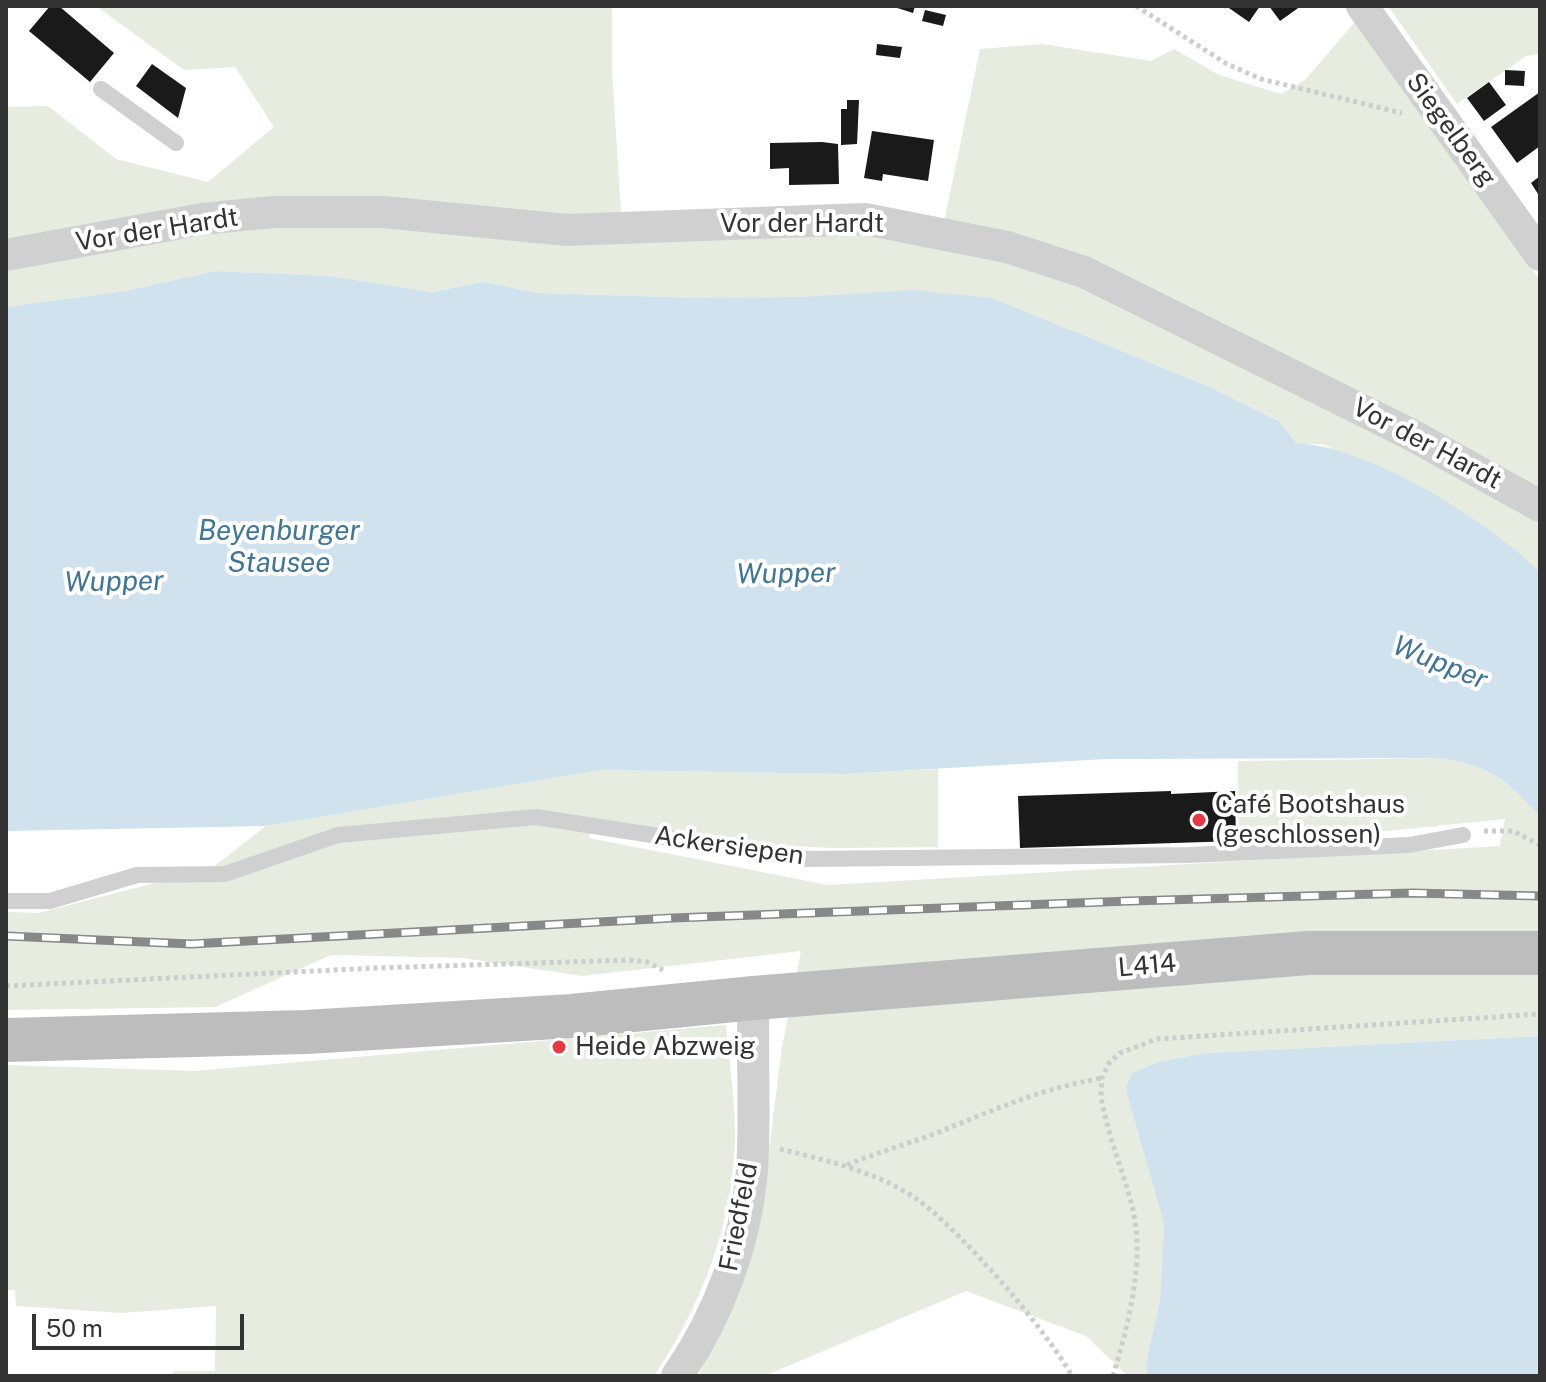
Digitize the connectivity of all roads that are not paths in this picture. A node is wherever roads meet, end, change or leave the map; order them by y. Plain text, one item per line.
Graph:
1 (1362, 6) edge
2 (101, 89) dead end
3 (176, 143) dead end
4 (6, 255) edge
5 (1540, 255) edge
6 (1540, 506) edge
7 (1463, 835) road end
8 (6, 901) edge
9 (1540, 953) edge
10 (754, 998) junction
11 (6, 1040) edge
12 (677, 1376) edge

1 - 5 street, Siegelberg
2 - 3 lane
4 - 6 street, Vor der Hardt
7 - 8 lane, Ackersiepen
9 - 10 main road, L414
10 - 11 main road, L414
10 - 12 street, Friedfeld

